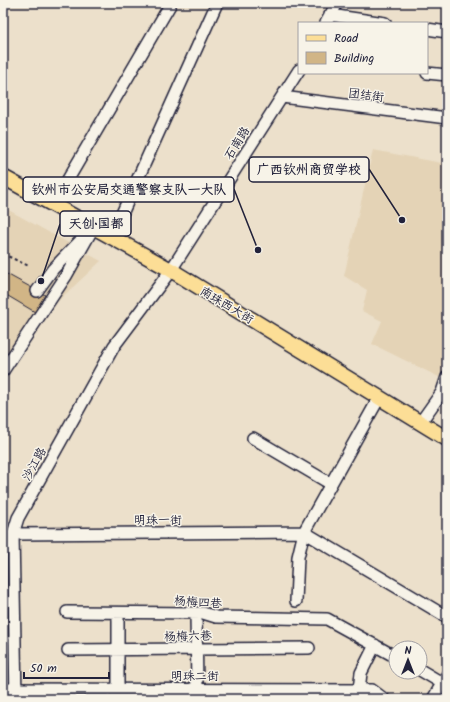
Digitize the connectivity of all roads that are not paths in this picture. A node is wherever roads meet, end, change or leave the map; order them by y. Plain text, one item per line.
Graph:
1 (168, 3) edge
2 (217, 3) edge
3 (337, 3) edge
4 (328, 19) edge
5 (371, 22) edge
6 (428, 29) edge
7 (447, 32) edge
8 (298, 72) edge
9 (428, 73) edge
10 (447, 75) edge
11 (282, 97) junction
12 (447, 118) edge
13 (3, 177) edge
14 (54, 205) junction
15 (93, 228) junction
16 (111, 238) junction
17 (171, 270) junction
18 (37, 291) dead end
19 (3, 372) edge
20 (447, 377) edge
21 (379, 398) junction
22 (420, 423) junction
23 (253, 438) dead end
24 (447, 439) edge
25 (331, 484) junction
26 (304, 532) junction
27 (13, 534) junction
28 (296, 601) dead end
29 (67, 612) dead end
30 (118, 613) junction
31 (196, 613) junction
32 (447, 617) edge
33 (375, 645) junction
34 (309, 648) dead end
35 (196, 649) junction
36 (68, 650) dead end
37 (118, 650) junction
38 (388, 652) edge
39 (428, 673) edge
40 (445, 679) edge
41 (3, 689) edge
42 (118, 689) junction
43 (359, 690) junction
44 (193, 692) edge
45 (16, 694) edge
46 (372, 695) edge
47 (384, 699) edge
48 (433, 699) edge

1 - 14 street
2 - 16 street
3 - 4 street
4 - 5 street
6 - 7 street
8 - 11 street, 石南路
9 - 10 street
11 - 12 street, 团结街
11 - 17 street, 石南路
13 - 14 main road, 南珠西大街
14 - 15 main road, 南珠西大街
15 - 16 main road, 南珠西大街
15 - 18 street
15 - 19 street
16 - 17 main road, 南珠西大街
17 - 21 main road, 南珠西大街
17 - 27 street, 沙江路
20 - 22 street
21 - 22 main road, 南珠西大街
21 - 25 street
22 - 24 main road, 南珠西大街
23 - 25 street
25 - 26 street
26 - 27 street, 明珠一街
26 - 28 street
26 - 32 street
27 - 45 street, 沙江路
29 - 30 street, 杨梅四巷
30 - 31 street, 杨梅四巷
30 - 37 street
31 - 33 street, 杨梅四巷
31 - 35 street
33 - 38 street
33 - 43 street
34 - 35 street, 杨梅六巷
35 - 37 street, 杨梅六巷
35 - 44 street
36 - 37 street, 杨梅六巷
37 - 42 street
39 - 40 street
40 - 48 street
41 - 45 street, 明珠二街
42 - 44 street, 明珠二街
42 - 45 street, 明珠二街
43 - 44 street, 明珠二街
43 - 46 street, 明珠二街
46 - 47 street, 明珠二街

